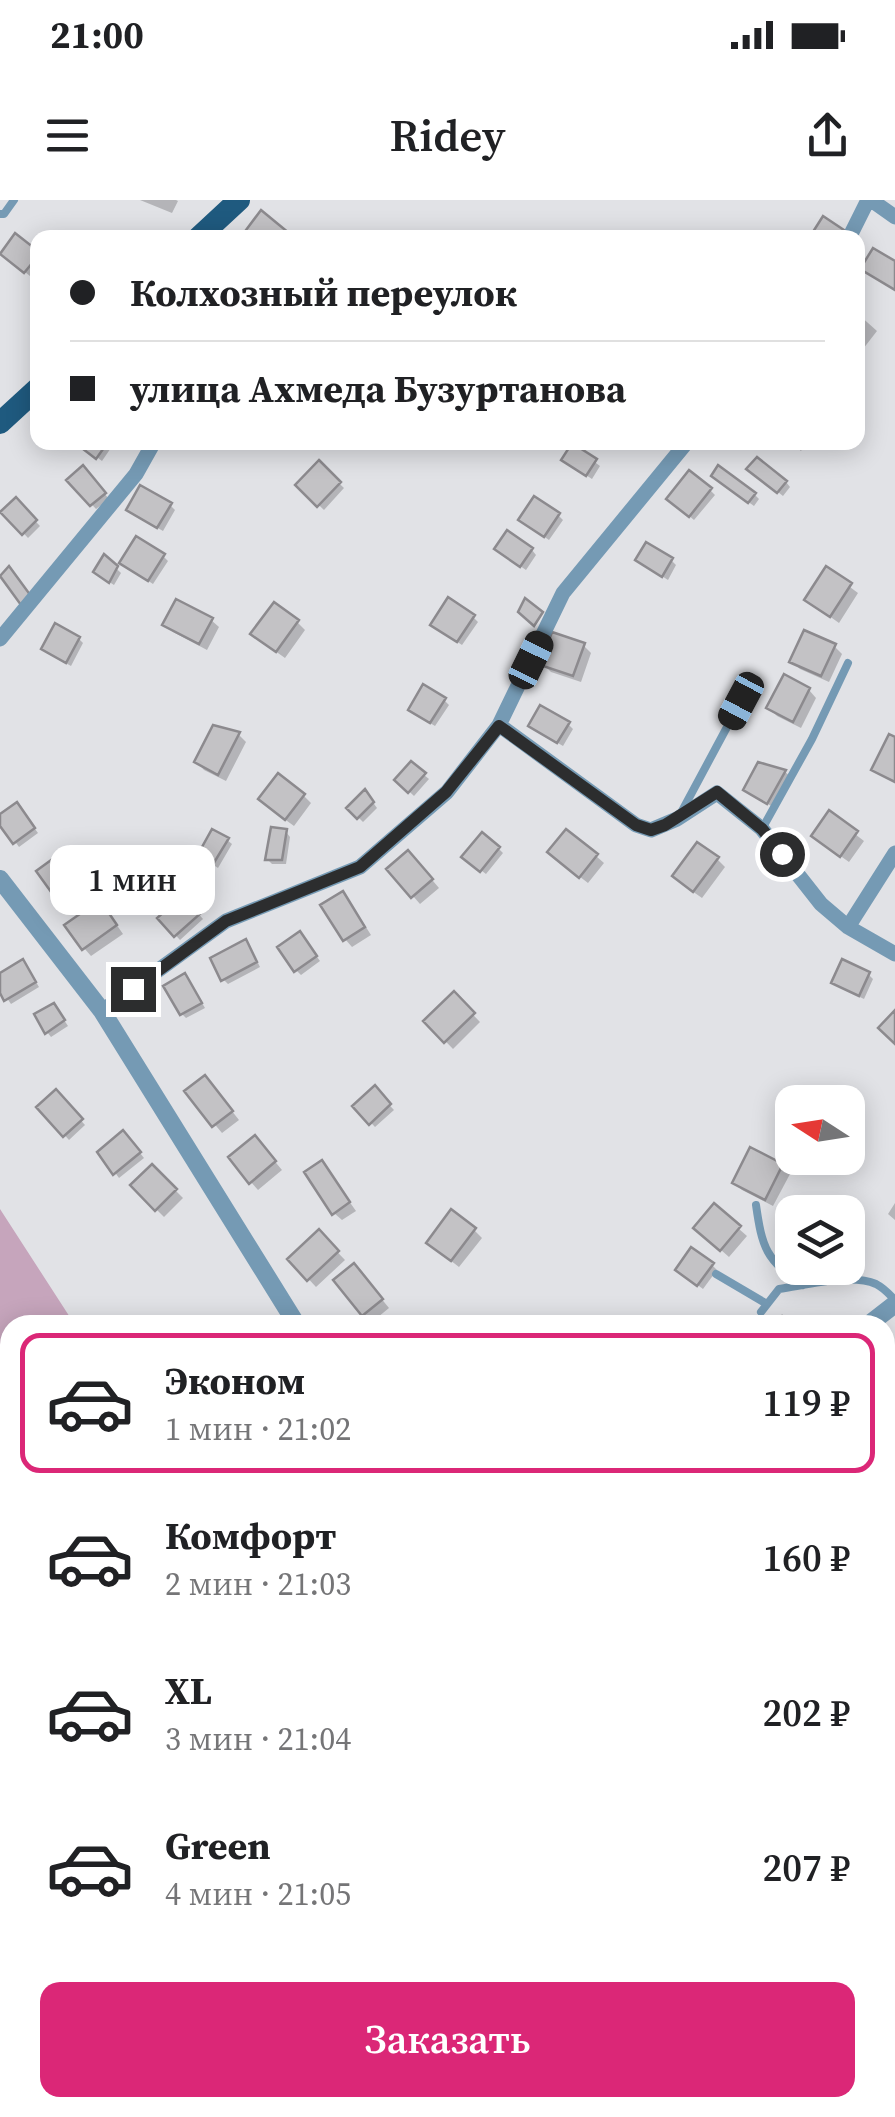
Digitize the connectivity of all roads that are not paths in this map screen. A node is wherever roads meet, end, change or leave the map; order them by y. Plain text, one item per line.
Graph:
1 (14, 200) edge
2 (240, 200) edge
3 (870, 200) edge
4 (0, 214) edge
5 (895, 217) edge
6 (207, 230) edge
7 (853, 230) edge
8 (30, 395) edge
9 (0, 423) edge
10 (150, 450) edge
11 (681, 450) edge
12 (0, 640) edge
13 (848, 663) dead end
14 (741, 701) dead end
15 (499, 726) junction
16 (677, 819) junction
17 (762, 829) junction
18 (895, 853) edge
19 (0, 879) edge
20 (848, 927) junction
21 (895, 954) edge
22 (102, 1011) junction
23 (756, 1204) dead end
24 (716, 1274) dead end
25 (803, 1286) junction
26 (895, 1302) edge
27 (291, 1315) edge

1 - 4 lane
2 - 6 main road
3 - 5 street
3 - 7 street
8 - 9 main road
10 - 12 street
11 - 15 street
13 - 17 lane
14 - 16 lane
15 - 16 street
15 - 22 street
16 - 17 street
17 - 20 street
18 - 20 street
19 - 22 street
20 - 21 street
22 - 27 street
23 - 25 lane
24 - 25 lane
25 - 26 lane

